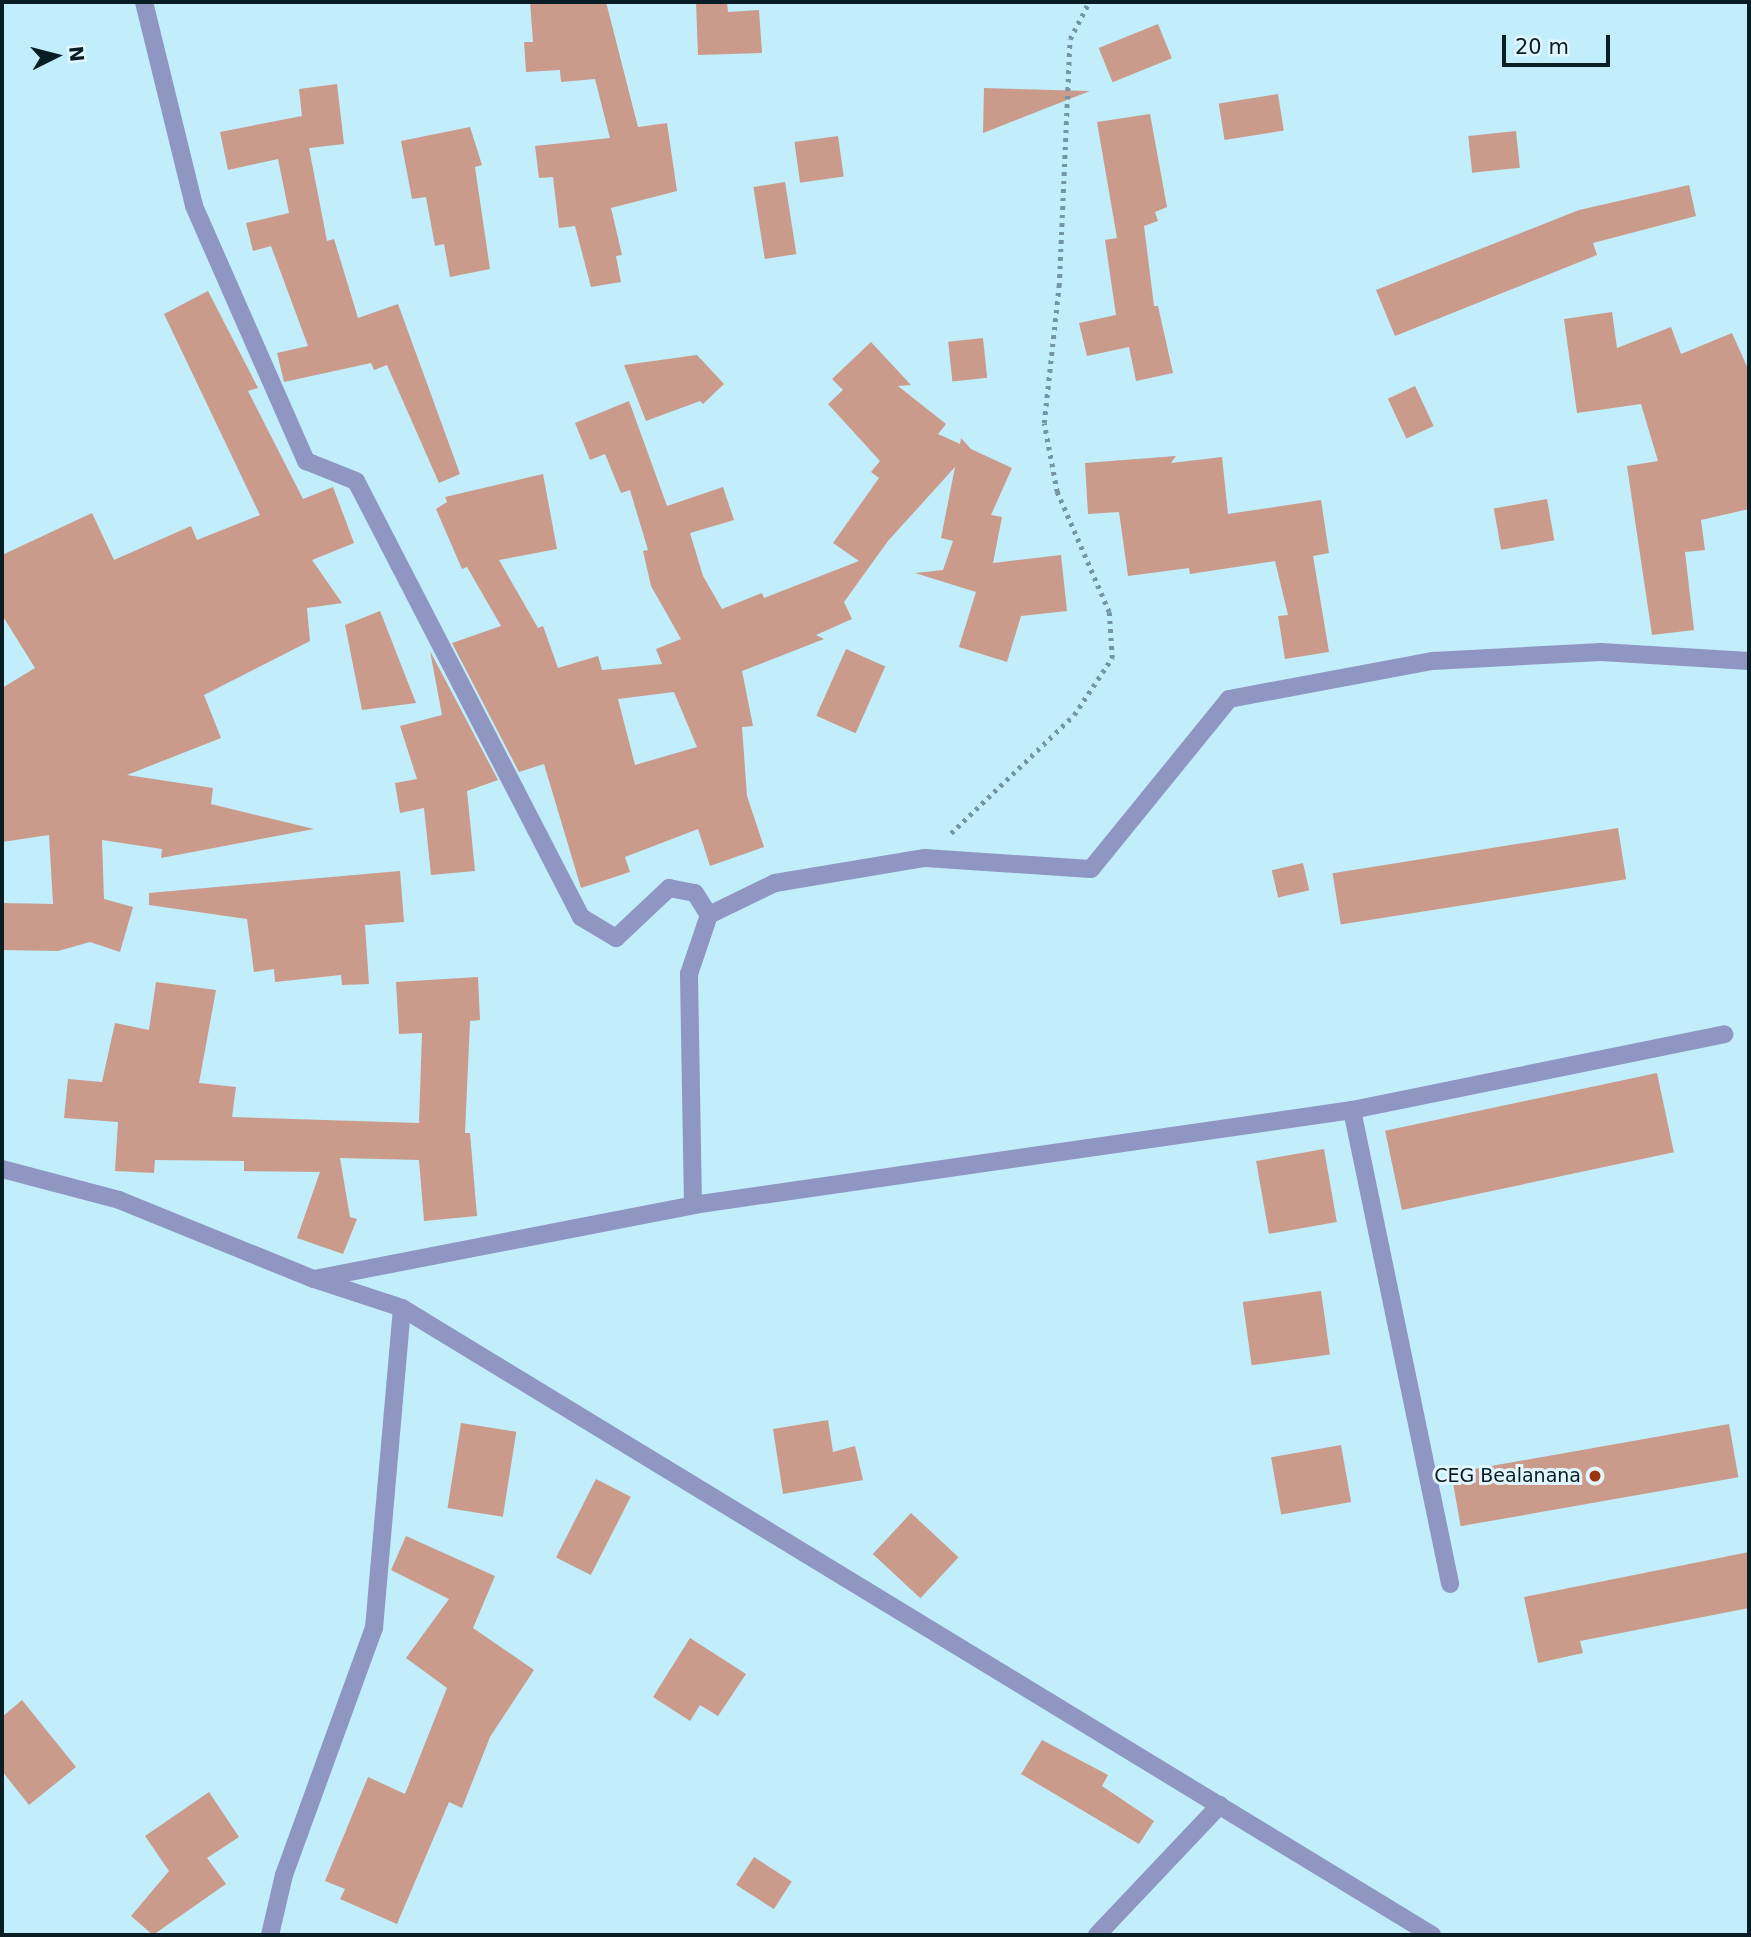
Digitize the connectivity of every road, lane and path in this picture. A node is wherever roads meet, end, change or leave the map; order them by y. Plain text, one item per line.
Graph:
1 (144, 2) edge
2 (1089, 2) edge
3 (1749, 660) edge
4 (925, 858) junction
5 (709, 915) junction
6 (1724, 1034) dead end
7 (1352, 1110) junction
8 (2, 1169) edge
9 (693, 1205) junction
10 (314, 1279) junction
11 (402, 1308) junction
12 (1450, 1584) dead end
13 (1220, 1805) junction
14 (270, 1935) edge
15 (1097, 1935) edge
16 (1432, 1935) edge

1 - 5 street
2 - 4 path
3 - 4 street
4 - 5 street
5 - 9 street
6 - 7 street
7 - 9 street
7 - 12 street
8 - 10 street
9 - 10 street
10 - 11 street
11 - 13 street
11 - 14 street
13 - 15 street
13 - 16 street

